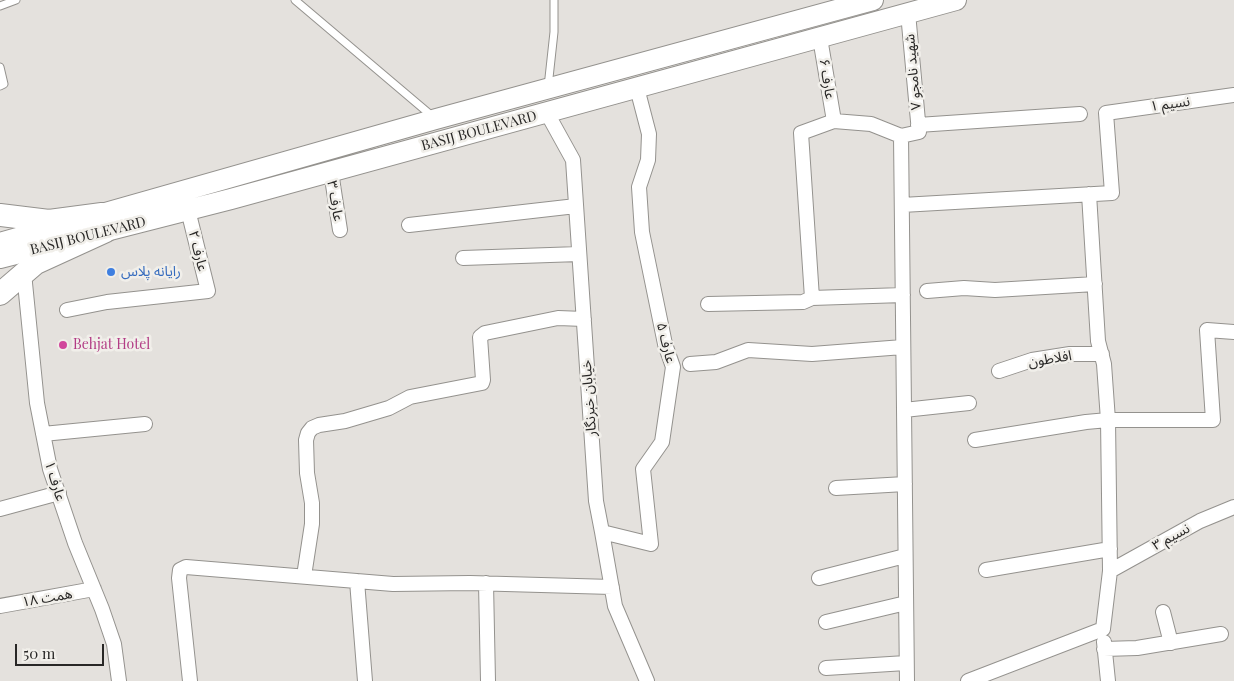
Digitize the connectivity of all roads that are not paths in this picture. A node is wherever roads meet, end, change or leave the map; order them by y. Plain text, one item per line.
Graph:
1 (16, 0) edge
2 (295, 0) edge
3 (554, 0) edge
4 (872, 0) edge
5 (956, 0) edge
6 (851, 3) edge
7 (0, 6) edge
8 (908, 13) junction
9 (820, 38) junction
10 (0, 67) edge
11 (0, 86) edge
12 (637, 88) junction
13 (548, 90) junction
14 (1234, 93) edge
15 (547, 113) junction
16 (1080, 114) dead end
17 (436, 119) junction
18 (834, 121) junction
19 (918, 128) junction
20 (901, 136) junction
21 (272, 165) junction
22 (331, 172) junction
23 (278, 186) junction
24 (1089, 194) junction
25 (902, 205) junction
26 (576, 206) junction
27 (188, 210) junction
28 (0, 215) edge
29 (104, 222) junction
30 (410, 224) dead end
31 (340, 230) dead end
32 (0, 243) edge
33 (579, 254) junction
34 (0, 258) edge
35 (463, 258) dead end
36 (24, 273) junction
37 (1095, 284) junction
38 (927, 291) dead end
39 (0, 294) edge
40 (903, 295) junction
41 (812, 298) junction
42 (708, 304) dead end
43 (67, 310) dead end
44 (584, 319) junction
45 (1234, 332) edge
46 (903, 347) junction
47 (1102, 354) junction
48 (690, 364) dead end
49 (999, 371) dead end
50 (969, 403) dead end
51 (904, 410) junction
52 (1108, 420) junction
53 (146, 424) dead end
54 (43, 434) junction
55 (975, 440) dead end
56 (905, 484) junction
57 (836, 488) dead end
58 (58, 493) junction
59 (1234, 506) edge
60 (0, 509) edge
61 (602, 532) junction
62 (1110, 549) junction
63 (905, 556) junction
64 (986, 570) dead end
65 (1110, 571) junction
66 (304, 576) junction
67 (820, 578) dead end
68 (356, 581) junction
69 (486, 583) junction
70 (612, 587) junction
71 (94, 590) junction
72 (906, 603) junction
73 (0, 606) edge
74 (1163, 612) dead end
75 (826, 622) dead end
76 (1104, 629) junction
77 (1221, 634) dead end
78 (1171, 643) junction
79 (1104, 649) junction
80 (906, 663) junction
81 (826, 668) dead end
82 (119, 681) edge
83 (190, 681) edge
84 (365, 681) edge
85 (488, 681) edge
86 (647, 681) edge
87 (907, 681) edge
88 (968, 681) edge
89 (1108, 681) edge

1 - 7 lane
2 - 17 lane
3 - 13 lane
4 - 6 main road, BASIJ BOULEVARD
5 - 8 main road, BASIJ BOULEVARD
6 - 13 main road, BASIJ BOULEVARD
8 - 9 main road, BASIJ BOULEVARD
8 - 19 street, شهید نامجو ۷
9 - 12 main road, BASIJ BOULEVARD
9 - 18 street, عارف ۶
10 - 11 lane
12 - 15 main road, BASIJ BOULEVARD
12 - 61 street, عارف ۵
13 - 17 main road, BASIJ BOULEVARD
14 - 24 street, نسیم ۱
15 - 22 main road, BASIJ BOULEVARD
15 - 26 street, خیابان خبرنگار
16 - 19 street
17 - 21 main road, BASIJ BOULEVARD
18 - 20 street
18 - 41 street
19 - 20 street
20 - 25 street
21 - 23 main road
21 - 29 main road, BASIJ BOULEVARD
22 - 23 main road, BASIJ BOULEVARD
22 - 31 street, عارف ۳
23 - 27 main road, BASIJ BOULEVARD
24 - 25 street
24 - 37 street
25 - 40 street
26 - 30 street
26 - 33 street, خیابان خبرنگار
27 - 29 main road, BASIJ BOULEVARD
27 - 43 street, عارف ۲
28 - 29 main road
29 - 32 main road, BASIJ BOULEVARD
29 - 34 main road, BASIJ BOULEVARD
29 - 36 main road
33 - 35 street
33 - 44 street, خیابان خبرنگار
36 - 39 main road
36 - 54 street, عارف ۱
37 - 38 street
37 - 47 street
40 - 41 street
40 - 46 street
41 - 42 street
44 - 61 street, خیابان خبرنگار
44 - 66 street
45 - 52 street
46 - 48 street
46 - 51 street
47 - 49 street, افلاطون
47 - 52 street
50 - 51 street
51 - 56 street
52 - 55 street
52 - 62 street
53 - 54 street
54 - 58 street, عارف ۱
56 - 57 street
56 - 63 street
58 - 60 street
58 - 71 street, عارف ۱
59 - 65 street, نسیم ۳
61 - 70 street, خیابان خبرنگار
62 - 64 street
62 - 65 street
63 - 67 street
63 - 72 street
65 - 76 street
66 - 68 street
66 - 83 street
68 - 69 street
68 - 84 street
69 - 70 street
69 - 85 street
70 - 86 street, خیابان خبرنگار
71 - 73 street, همت ۱۸
71 - 82 street, عارف ۱
72 - 75 street
72 - 80 street
74 - 78 street
76 - 79 street
76 - 88 street
77 - 78 street
78 - 79 street
79 - 89 street
80 - 81 street
80 - 87 street

